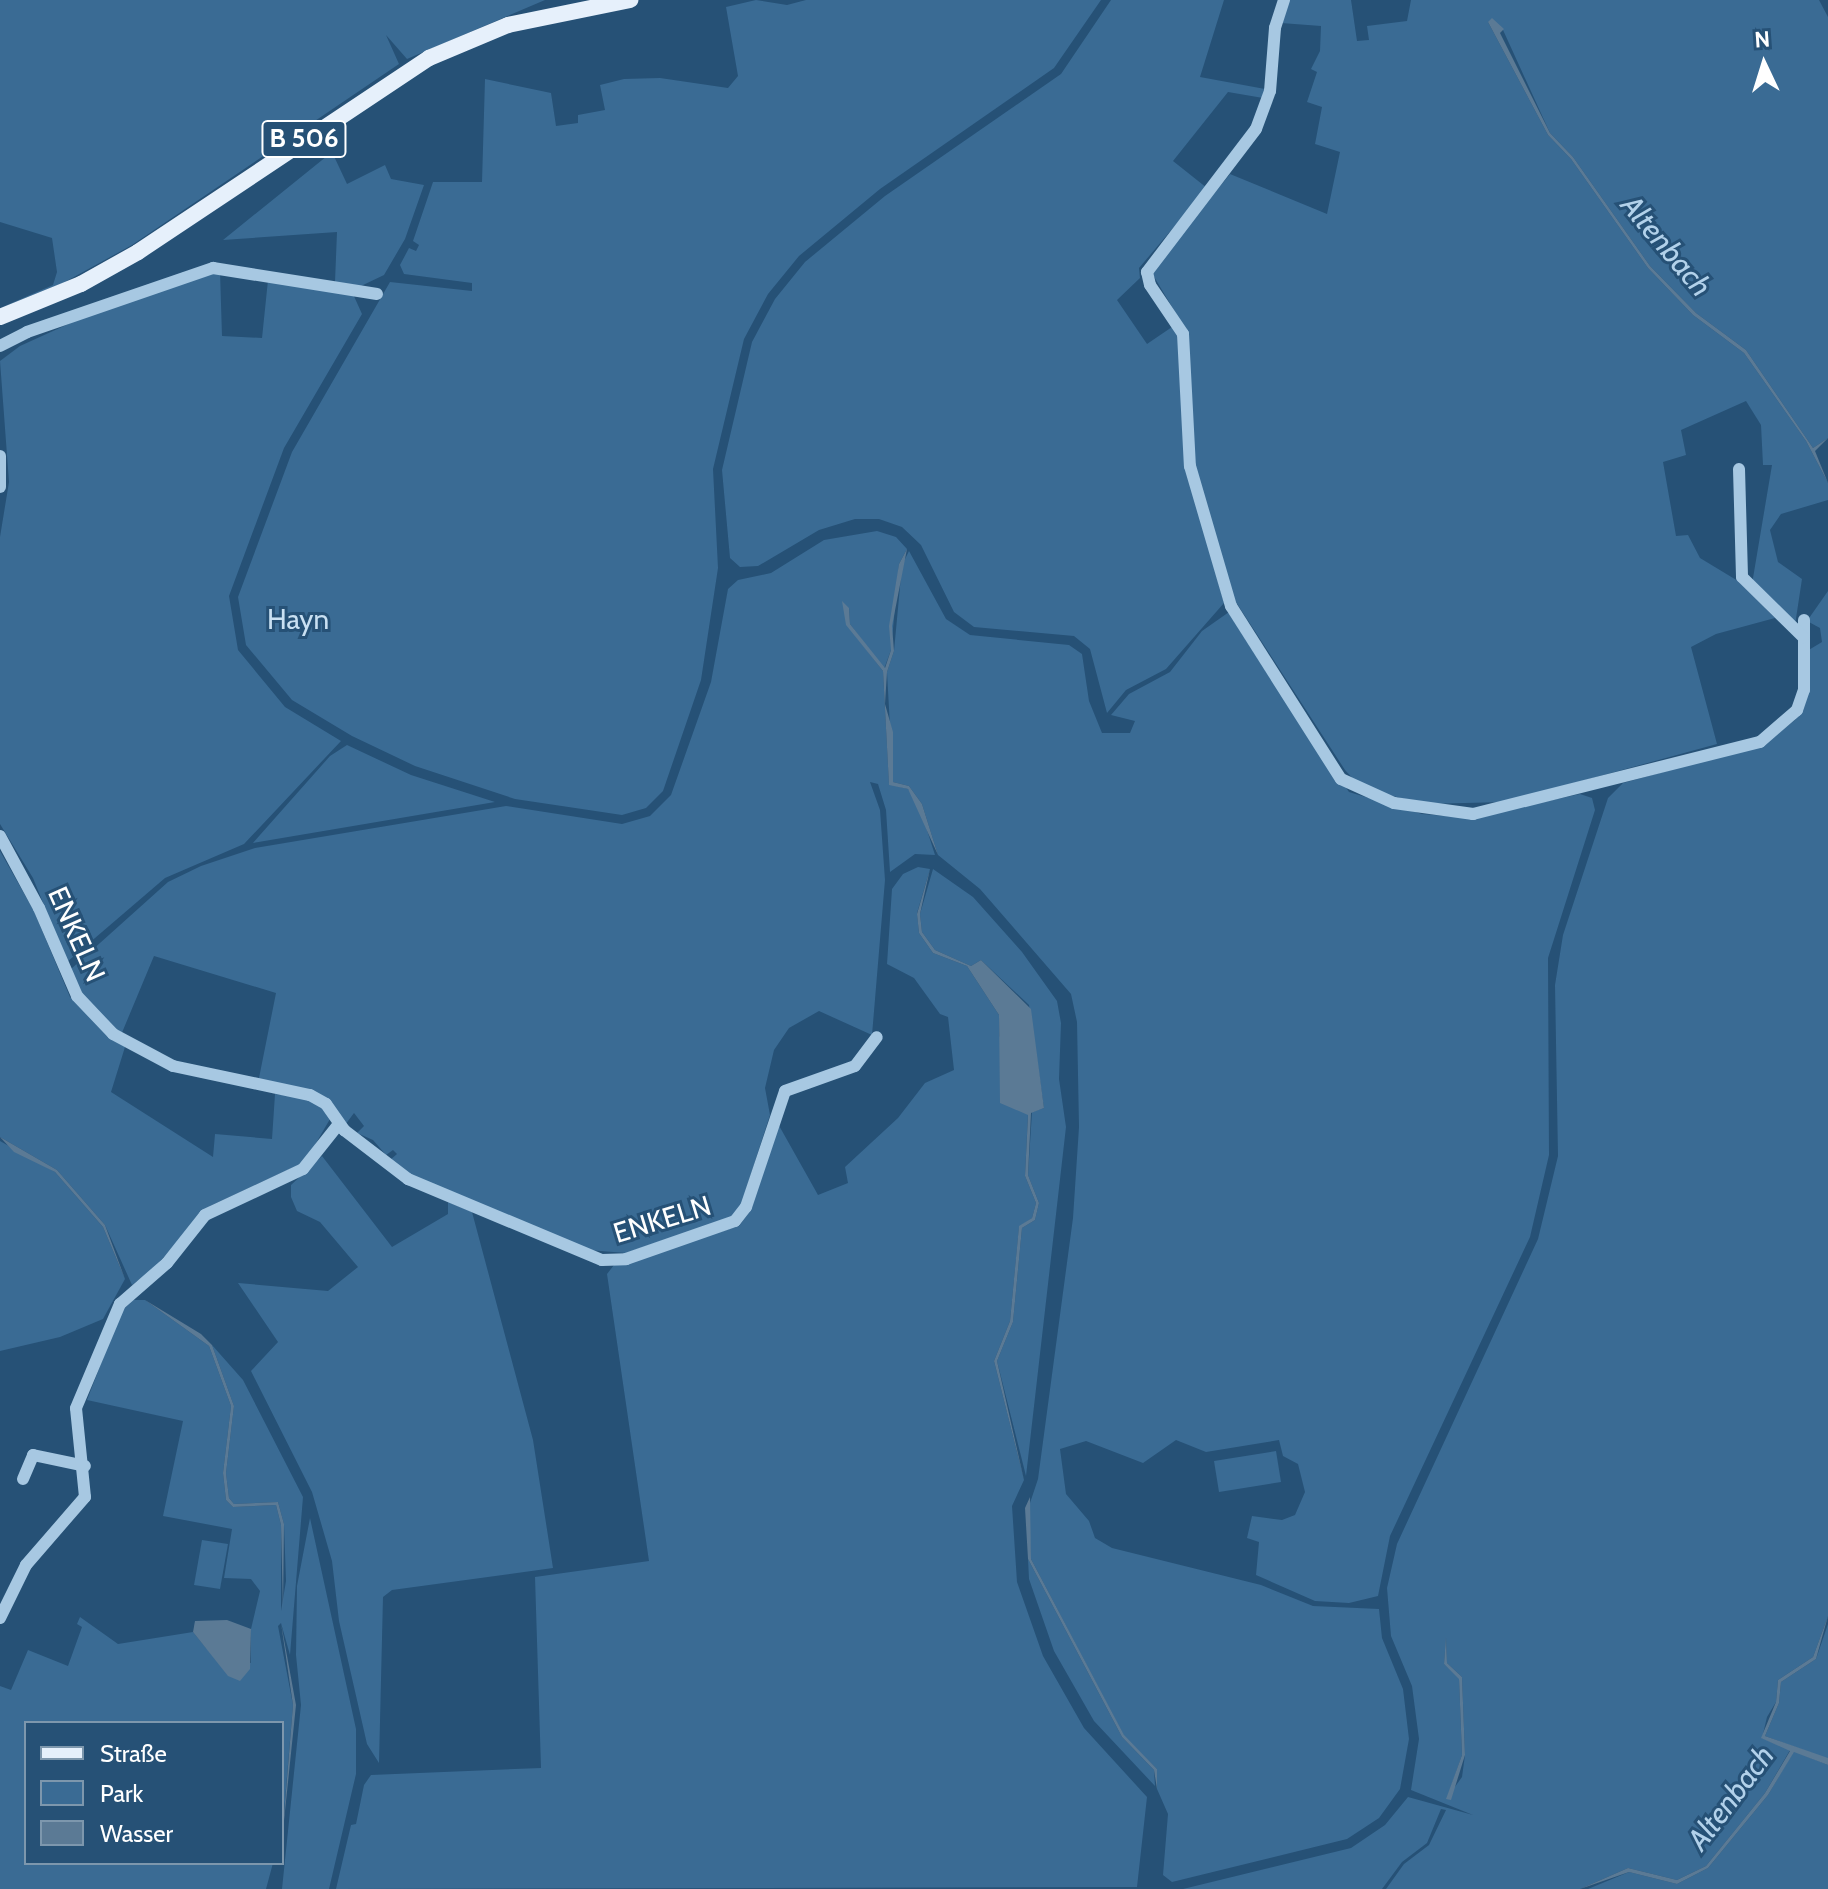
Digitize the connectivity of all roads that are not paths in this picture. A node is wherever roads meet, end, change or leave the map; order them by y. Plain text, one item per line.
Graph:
1 (630, 0) edge
2 (1284, 0) edge
3 (377, 294) dead end
4 (0, 317) edge
5 (0, 346) edge
6 (0, 456) edge
7 (1739, 469) dead end
8 (0, 487) edge
9 (1804, 620) dead end
10 (1803, 637) junction
11 (0, 836) edge
12 (877, 1037) dead end
13 (338, 1125) junction
14 (85, 1466) junction
15 (23, 1479) dead end
16 (0, 1618) edge

1 - 4 main road, B 506
2 - 10 street
3 - 5 street
6 - 8 street
7 - 10 street
9 - 10 street
11 - 13 street, ENKELN
12 - 13 street, ENKELN
13 - 14 street
14 - 15 street
14 - 16 street

